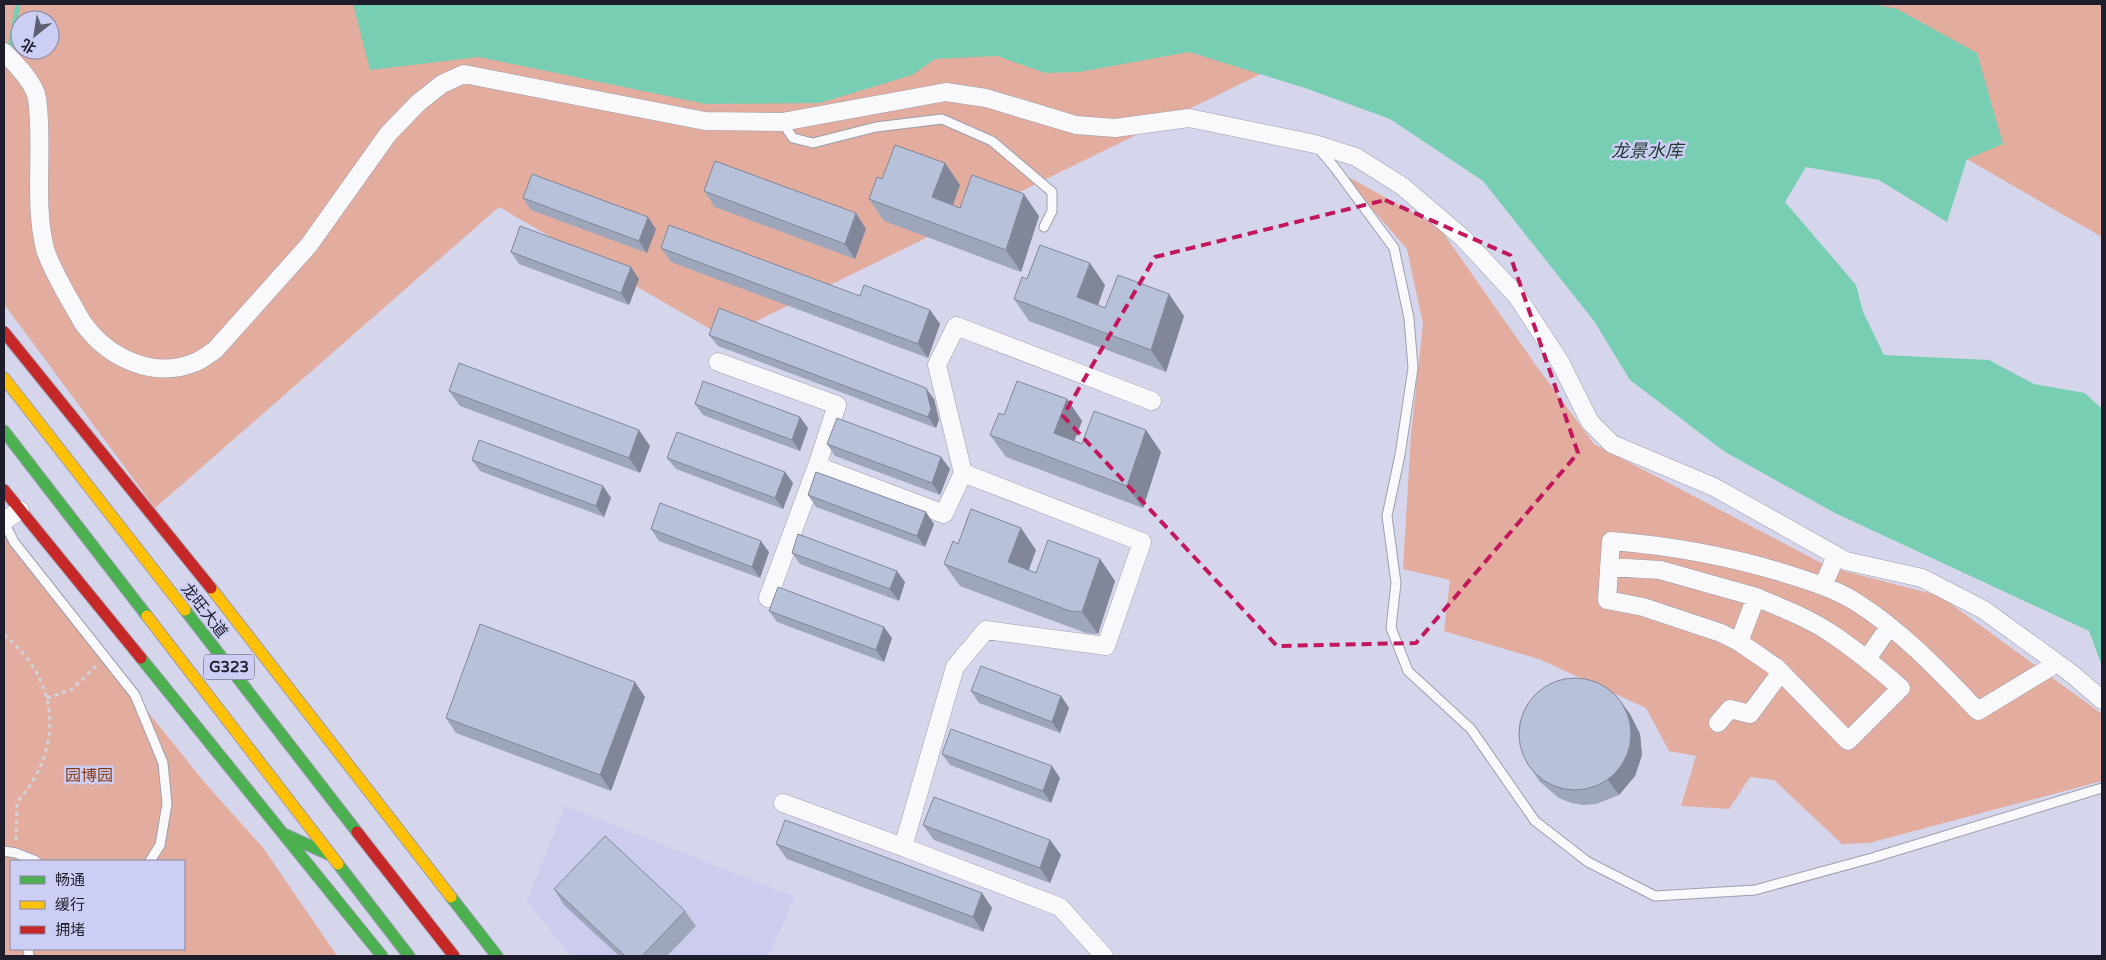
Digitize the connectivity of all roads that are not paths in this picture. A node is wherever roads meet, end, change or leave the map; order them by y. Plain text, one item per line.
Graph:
1 (4, 52) edge
2 (782, 122) junction
3 (1315, 144) junction
4 (1044, 227) dead end
5 (4, 332) edge
6 (718, 362) dead end
7 (4, 378) edge
8 (1152, 401) dead end
9 (4, 431) edge
10 (817, 466) junction
11 (962, 473) junction
12 (4, 490) edge
13 (20, 510) junction
14 (4, 521) edge
15 (1663, 545) junction
16 (1836, 556) junction
17 (1609, 567) junction
18 (1660, 570) junction
19 (1823, 586) junction
20 (1756, 597) junction
21 (768, 598) dead end
22 (1889, 627) junction
23 (1738, 642) junction
24 (1867, 659) junction
25 (2057, 663) junction
26 (1781, 672) junction
27 (2102, 700) edge
28 (1718, 723) dead end
29 (2102, 788) edge
30 (783, 803) dead end
31 (286, 835) junction
32 (903, 847) junction
33 (4, 851) edge
34 (332, 856) junction
35 (18, 857) edge
36 (32, 860) edge
37 (151, 860) edge
38 (382, 956) edge
39 (409, 956) edge
40 (454, 956) edge
41 (497, 956) edge
42 (1104, 956) edge

1 - 2 street
2 - 3 street
2 - 4 lane
3 - 16 street
3 - 29 lane
5 - 41 main road
6 - 10 street
7 - 40 main road, 龙旺大道 / G323
8 - 11 street
9 - 34 main road, G323
10 - 11 street
10 - 21 street
11 - 32 street
12 - 13 main road
13 - 14 street
13 - 31 main road
14 - 37 lane
15 - 17 street
15 - 18 street
15 - 19 street
16 - 19 street
16 - 25 street
17 - 18 street
17 - 23 street
18 - 20 street
19 - 22 street
20 - 23 street
20 - 24 street
22 - 24 street
22 - 25 street
23 - 26 street
24 - 26 street
25 - 27 street
26 - 28 street
30 - 32 street
31 - 34 main road
31 - 38 main road
32 - 42 street
33 - 35 lane
34 - 39 main road, G323
35 - 36 lane

